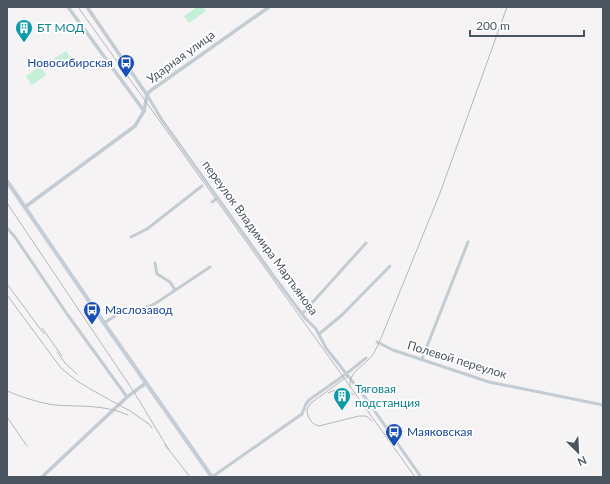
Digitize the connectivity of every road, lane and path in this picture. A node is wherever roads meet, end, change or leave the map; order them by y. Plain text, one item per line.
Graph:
1 (68, 7) edge
2 (87, 7) edge
3 (270, 7) edge
4 (147, 95) junction
5 (144, 111) junction
6 (7, 181) edge
7 (202, 186) dead end
8 (218, 198) junction
9 (212, 202) dead end
10 (25, 207) junction
11 (7, 228) edge
12 (131, 237) dead end
13 (468, 242) dead end
14 (366, 243) dead end
15 (155, 262) dead end
16 (390, 266) dead end
17 (210, 267) dead end
18 (175, 290) junction
19 (302, 314) junction
20 (104, 323) junction
21 (320, 334) junction
22 (378, 342) dead end
23 (366, 358) dead end
24 (422, 359) junction
25 (346, 374) junction
26 (146, 383) junction
27 (127, 397) junction
28 (603, 405) edge
29 (42, 477) edge
30 (212, 477) edge
31 (421, 477) edge

1 - 5 street
2 - 4 street, переулок Владимира Мартьянова
3 - 4 street, Ударная улица
4 - 5 street, Ударная улица
4 - 8 street, переулок Владимира Мартьянова
5 - 10 street, Ударная улица
6 - 10 main road
7 - 12 street
8 - 9 street
8 - 19 street, переулок Владимира Мартьянова
10 - 20 main road
11 - 27 street
13 - 24 street
14 - 19 street
15 - 18 street
16 - 21 street
17 - 18 street
18 - 20 street
19 - 21 street, переулок Владимира Мартьянова
20 - 26 main road
21 - 25 street, переулок Владимира Мартьянова
22 - 24 street, Полевой переулок
23 - 25 street
24 - 28 street, Полевой переулок
25 - 30 street
25 - 31 street, переулок Владимира Мартьянова
26 - 27 street
26 - 30 main road
27 - 29 street

